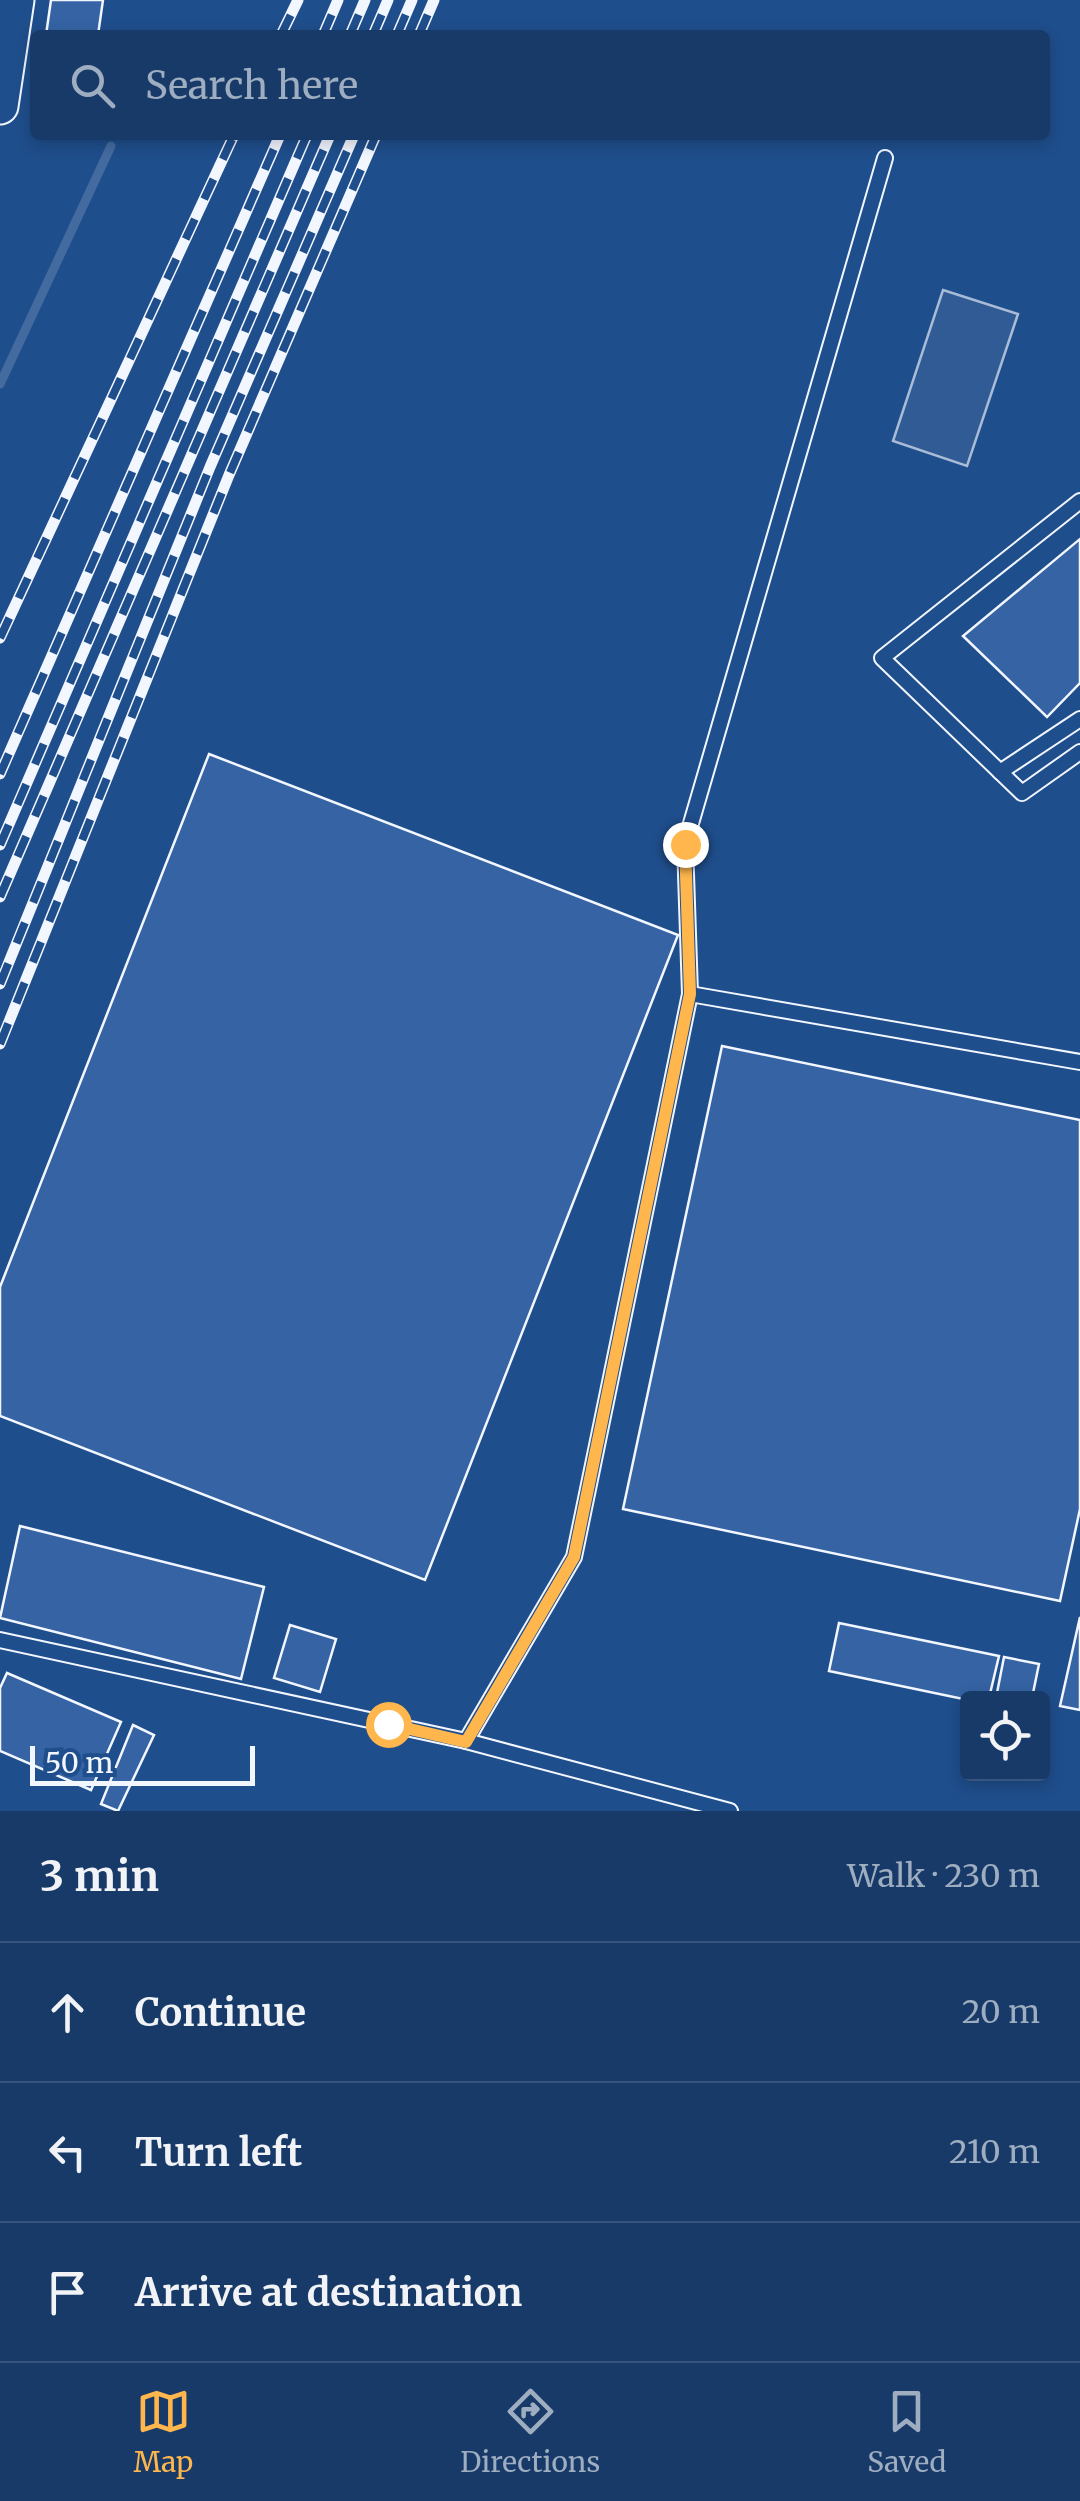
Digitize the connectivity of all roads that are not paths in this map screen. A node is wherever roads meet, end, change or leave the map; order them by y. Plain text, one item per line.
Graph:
1 (16, 0) edge
2 (0, 106) edge
3 (886, 158) dead end
4 (1080, 501) edge
5 (1080, 720) edge
6 (1080, 752) edge
7 (1000, 772) junction
8 (690, 994) junction
9 (1080, 1062) edge
10 (0, 1640) edge
11 (466, 1742) junction
12 (730, 1811) edge

1 - 2 street
3 - 8 lane
4 - 7 lane
5 - 7 lane
6 - 7 lane
8 - 9 lane
8 - 11 lane
10 - 11 lane
11 - 12 lane

